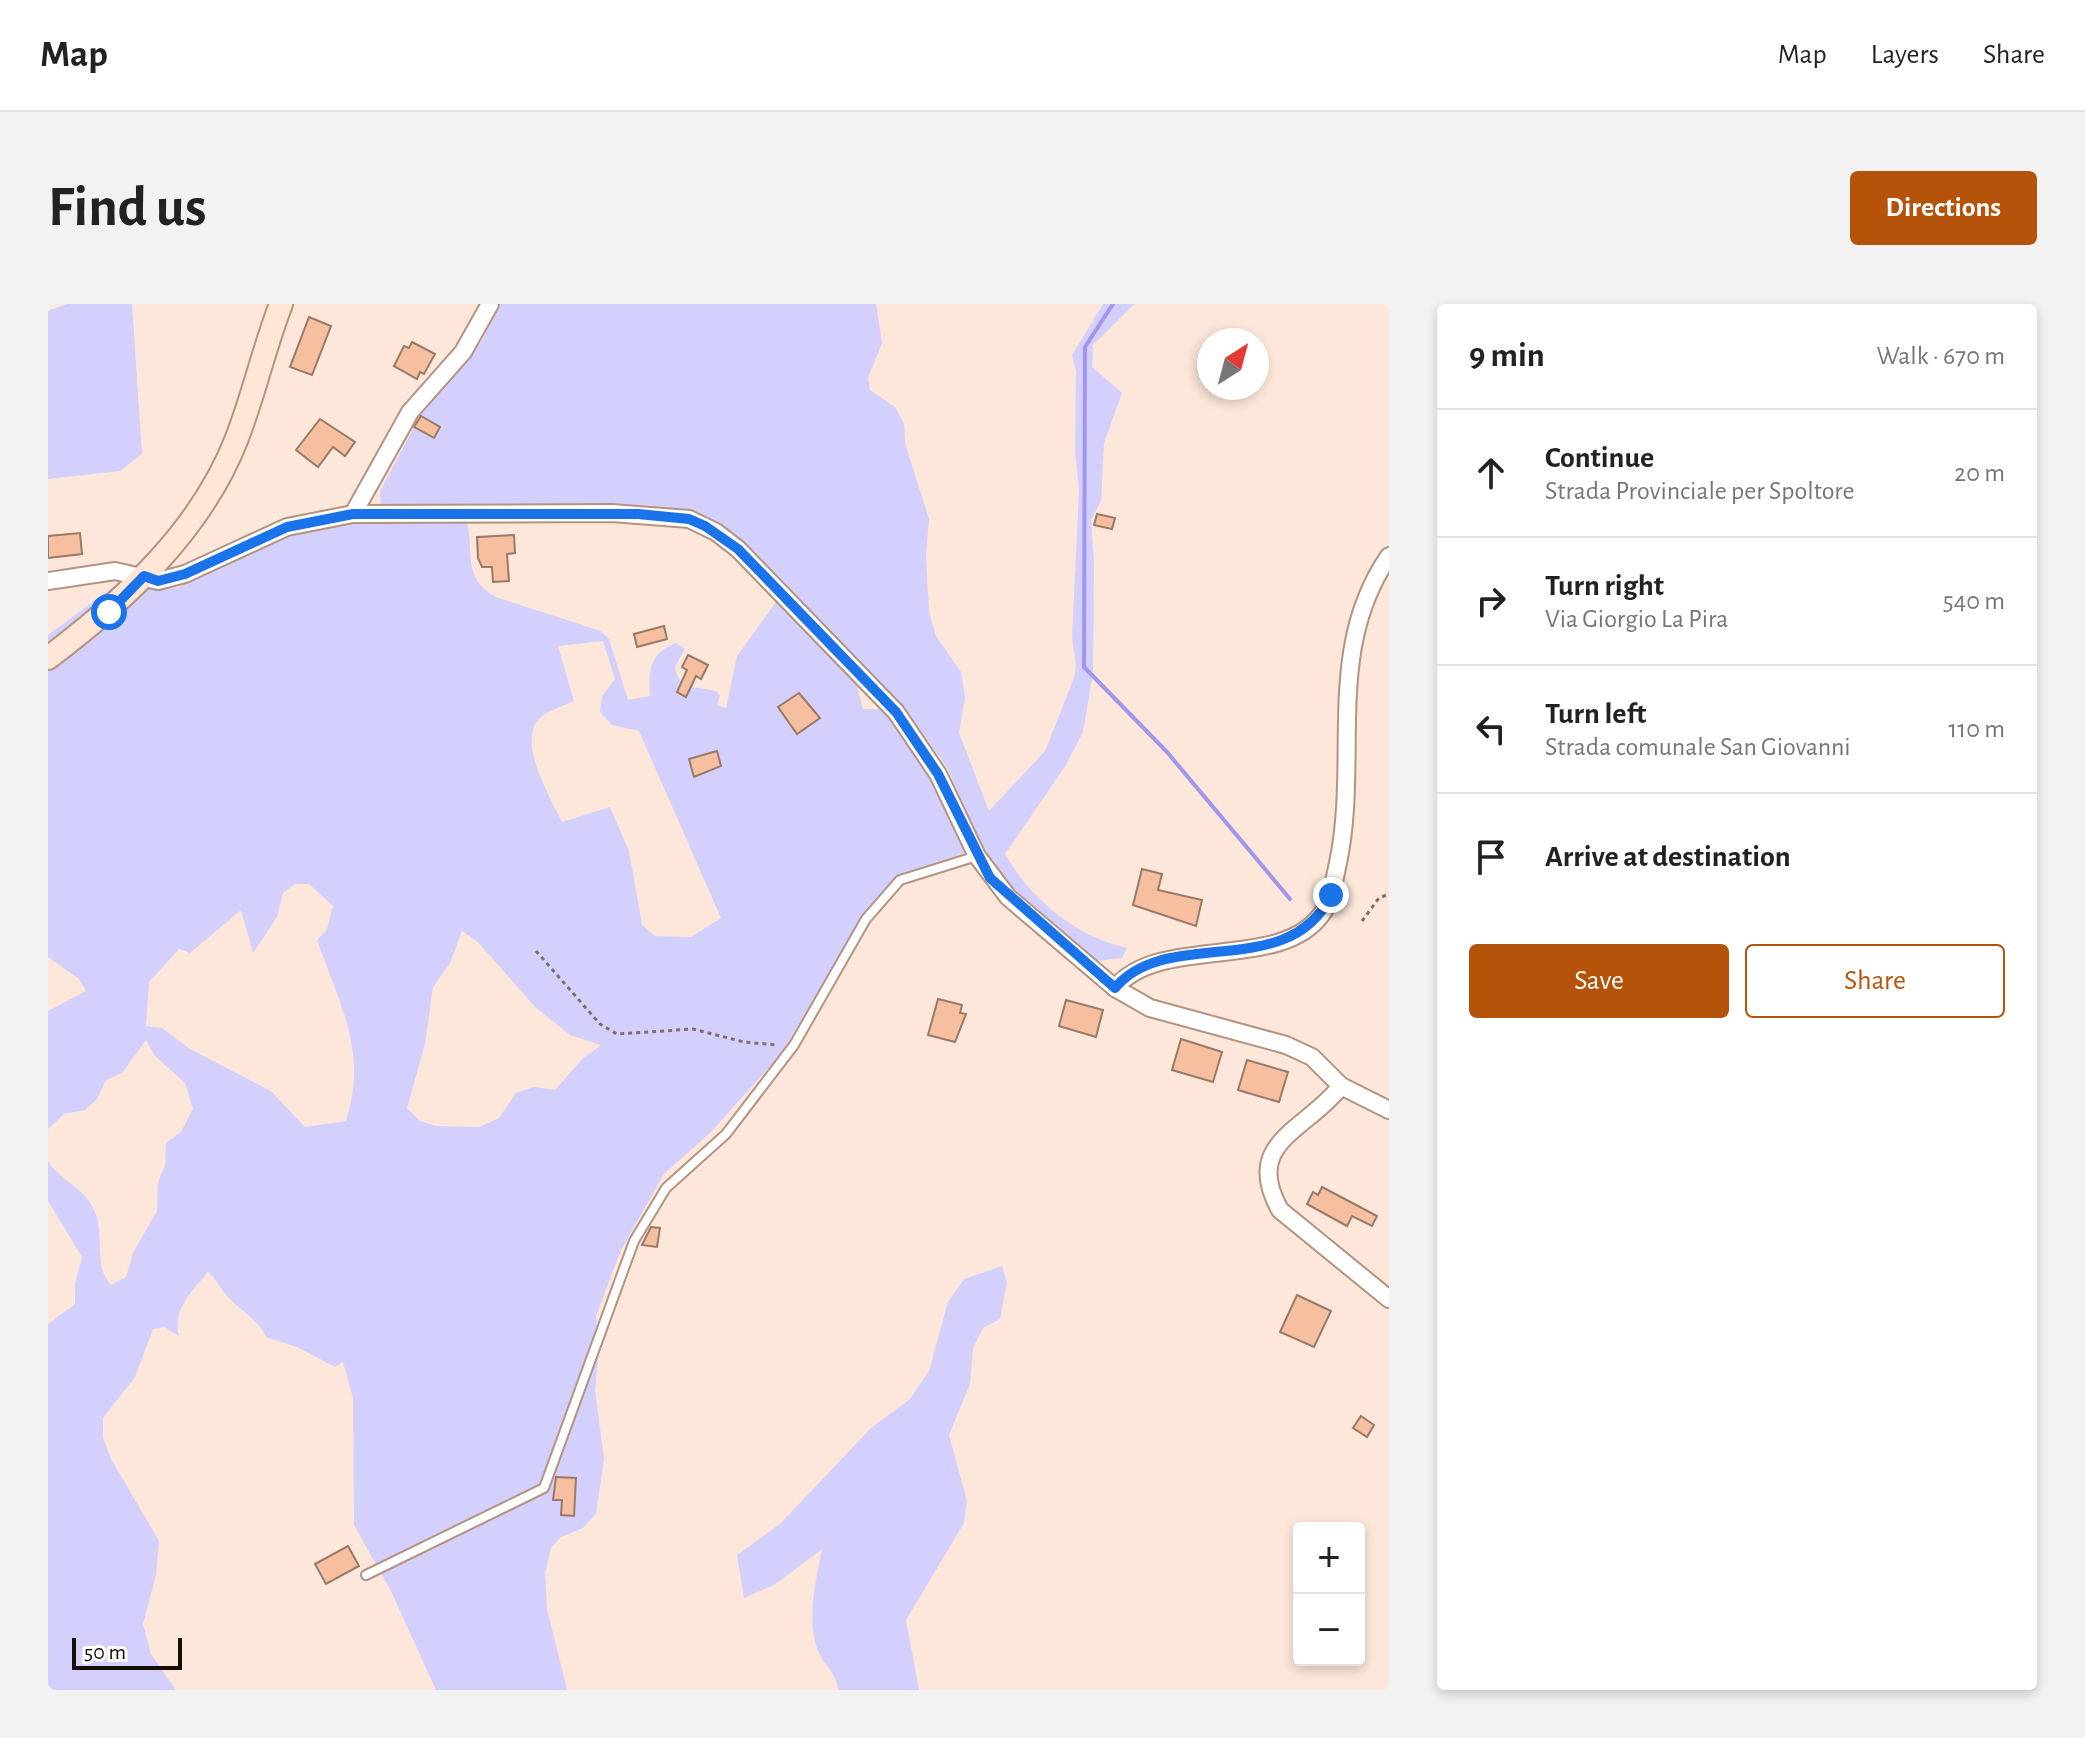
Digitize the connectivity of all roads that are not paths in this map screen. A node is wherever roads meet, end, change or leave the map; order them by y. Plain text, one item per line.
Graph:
1 (281, 304) edge
2 (490, 304) edge
3 (353, 514) junction
4 (1389, 556) edge
5 (144, 576) junction
6 (48, 581) edge
7 (48, 658) edge
8 (977, 856) junction
9 (1115, 988) junction
10 (1341, 1086) junction
11 (1389, 1110) edge
12 (1389, 1299) edge
13 (366, 1575) dead end

1 - 5 street
2 - 3 street
3 - 5 street
3 - 8 street
4 - 9 street
5 - 6 street
5 - 7 street
8 - 9 street
8 - 13 lane
9 - 10 street
10 - 11 street
10 - 12 street

